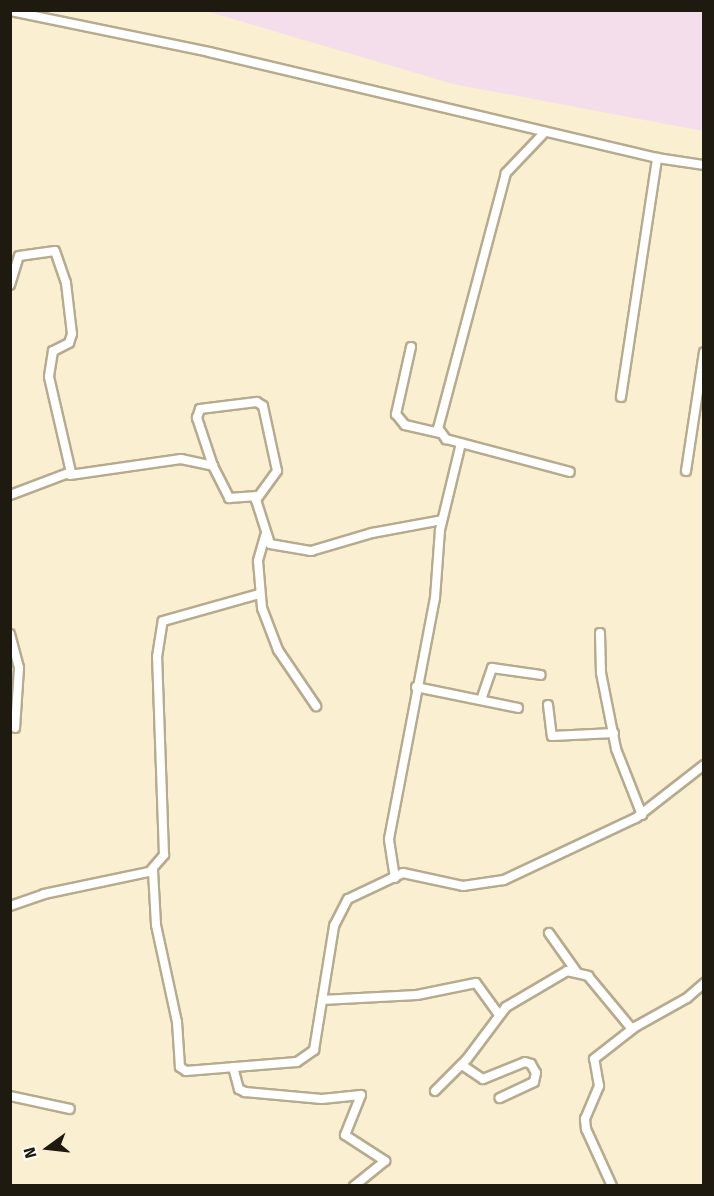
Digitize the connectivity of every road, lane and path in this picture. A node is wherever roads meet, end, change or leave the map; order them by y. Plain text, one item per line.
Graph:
1 (10, 11) edge
2 (545, 132) junction
3 (657, 158) junction
4 (704, 165) edge
5 (10, 285) edge
6 (411, 347) dead end
7 (704, 352) edge
8 (700, 393) edge
9 (621, 397) dead end
10 (439, 433) junction
11 (461, 443) junction
12 (213, 466) junction
13 (686, 471) dead end
14 (570, 472) dead end
15 (70, 475) junction
16 (10, 495) edge
17 (257, 496) junction
18 (442, 520) junction
19 (265, 536) junction
20 (259, 594) junction
21 (600, 633) dead end
22 (10, 634) edge
23 (541, 675) dead end
24 (416, 687) junction
25 (481, 700) junction
26 (548, 705) dead end
27 (315, 706) dead end
28 (518, 708) dead end
29 (15, 728) dead end
30 (614, 733) junction
31 (704, 765) edge
32 (642, 815) junction
33 (151, 870) junction
34 (395, 878) junction
35 (10, 906) edge
36 (549, 933) dead end
37 (576, 971) junction
38 (704, 983) edge
39 (322, 1000) junction
40 (499, 1015) junction
41 (632, 1029) junction
42 (462, 1065) junction
43 (233, 1067) junction
44 (435, 1091) dead end
45 (10, 1096) edge
46 (499, 1098) dead end
47 (70, 1109) dead end
48 (354, 1185) edge
49 (612, 1185) edge

1 - 2 street
2 - 3 street
2 - 10 street
3 - 4 street
3 - 9 street
5 - 15 street
6 - 10 street
7 - 8 street
8 - 13 street
10 - 11 street
11 - 14 street
11 - 18 street
12 - 15 street
12 - 17 street
12 - 17 street
15 - 16 street
17 - 19 street
18 - 19 street
18 - 24 street
19 - 20 street
20 - 27 street
20 - 33 street
21 - 30 street
22 - 29 street
23 - 25 street
24 - 25 street
24 - 34 street
25 - 28 street
26 - 30 street
30 - 32 street
31 - 32 street
32 - 34 street
33 - 35 street
33 - 43 street
34 - 39 street
36 - 37 street
37 - 40 street
37 - 41 street
38 - 41 street
39 - 40 street
39 - 43 street
40 - 42 street
41 - 49 street
42 - 44 street
42 - 46 street
43 - 48 street
45 - 47 street

